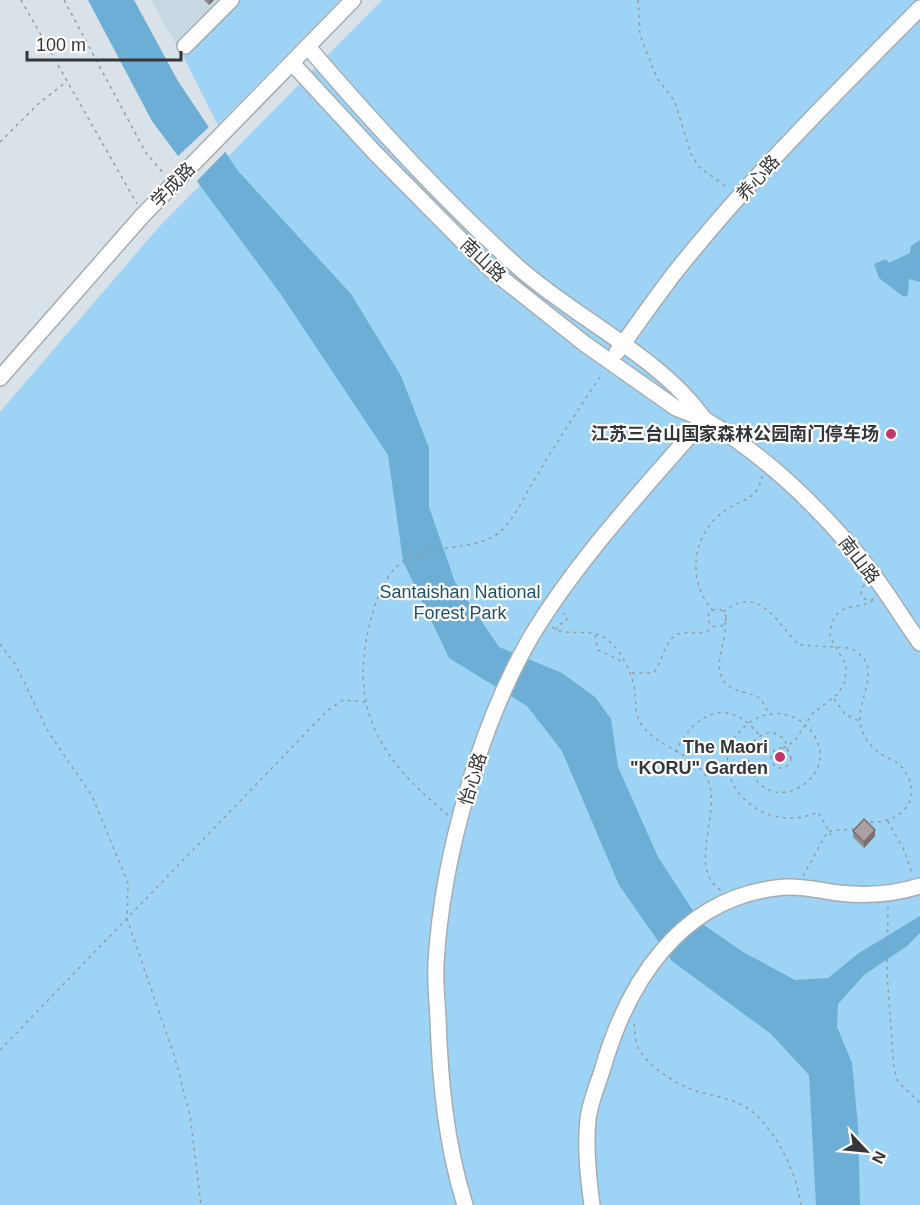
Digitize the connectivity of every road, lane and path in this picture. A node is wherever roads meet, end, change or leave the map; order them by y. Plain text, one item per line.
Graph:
1 (21, 0) edge
2 (64, 0) edge
3 (231, 0) edge
4 (353, 0) edge
5 (638, 0) edge
6 (920, 8) edge
7 (185, 46) dead end
8 (308, 47) junction
9 (292, 63) junction
10 (67, 81) junction
11 (386, 135) junction
12 (0, 142) edge
13 (371, 148) junction
14 (179, 179) junction
15 (742, 196) junction
16 (454, 205) junction
17 (143, 215) junction
18 (440, 219) junction
19 (519, 268) junction
20 (508, 283) junction
21 (622, 346) junction
22 (611, 360) junction
23 (0, 378) edge
24 (704, 419) junction
25 (762, 473) dead end
26 (875, 598) junction
27 (559, 611) dead end
28 (713, 611) junction
29 (723, 612) junction
30 (725, 622) junction
31 (550, 626) dead end
32 (713, 626) junction
33 (555, 630) junction
34 (595, 634) junction
35 (920, 643) edge
36 (0, 644) edge
37 (833, 645) junction
38 (624, 662) junction
39 (630, 672) junction
40 (833, 698) junction
41 (366, 703) junction
42 (770, 715) junction
43 (860, 721) junction
44 (749, 723) junction
45 (805, 723) junction
46 (760, 736) junction
47 (788, 745) junction
48 (783, 748) junction
49 (788, 751) junction
50 (675, 752) junction
51 (887, 820) junction
52 (862, 822) edge
53 (460, 825) junction
54 (858, 826) edge
55 (828, 831) junction
56 (831, 835) dead end
57 (795, 887) junction
58 (917, 887) edge
59 (890, 891) junction
60 (732, 897) junction
61 (127, 919) junction
62 (634, 1024) dead end
63 (0, 1050) edge
64 (920, 1103) edge
65 (201, 1205) edge
66 (465, 1205) edge
67 (592, 1205) edge
68 (801, 1205) edge

1 - 10 path
2 - 14 path
3 - 7 street
4 - 8 street, 学成路
5 - 15 path
6 - 15 street, 养心路
8 - 9 street, 学成路
8 - 11 street, 南山路
9 - 13 street, 南山路
9 - 14 street, 学成路
10 - 12 path
10 - 17 path
11 - 13 street
11 - 16 street, 南山路
13 - 18 street, 南山路
14 - 17 street, 学成路
15 - 21 street, 养心路
16 - 18 street
16 - 19 street, 南山路
17 - 23 street, 学成路
18 - 20 street, 南山路
19 - 20 street
19 - 21 street, 南山路
20 - 22 street, 南山路
21 - 22 street, 养心路
21 - 24 street, 南山路
22 - 24 street, 南山路
22 - 41 path
24 - 35 street, 南山路
24 - 53 street, 怡心路
25 - 28 path
26 - 26 path
26 - 37 path
27 - 33 path
28 - 29 path
28 - 32 path
29 - 30 path
29 - 37 path
30 - 32 path
30 - 42 path
31 - 33 path
32 - 39 path
33 - 34 path
34 - 38 path
34 - 38 path
36 - 61 path
37 - 40 path
37 - 43 path
38 - 39 path
39 - 50 path
40 - 43 path
40 - 45 path
41 - 53 path
41 - 61 path
42 - 44 path
42 - 45 path
43 - 51 path
44 - 46 path
44 - 50 path
44 - 55 path
45 - 46 path
45 - 47 path
46 - 47 path
47 - 48 path
47 - 49 path
48 - 49 path
48 - 49 path
50 - 60 path
51 - 52 path
51 - 58 path
53 - 66 street, 怡心路
54 - 55 path
55 - 56 path
55 - 57 path
57 - 59 street
57 - 60 street
58 - 59 street
59 - 64 path
60 - 67 street
61 - 63 path
61 - 65 path
62 - 68 path

